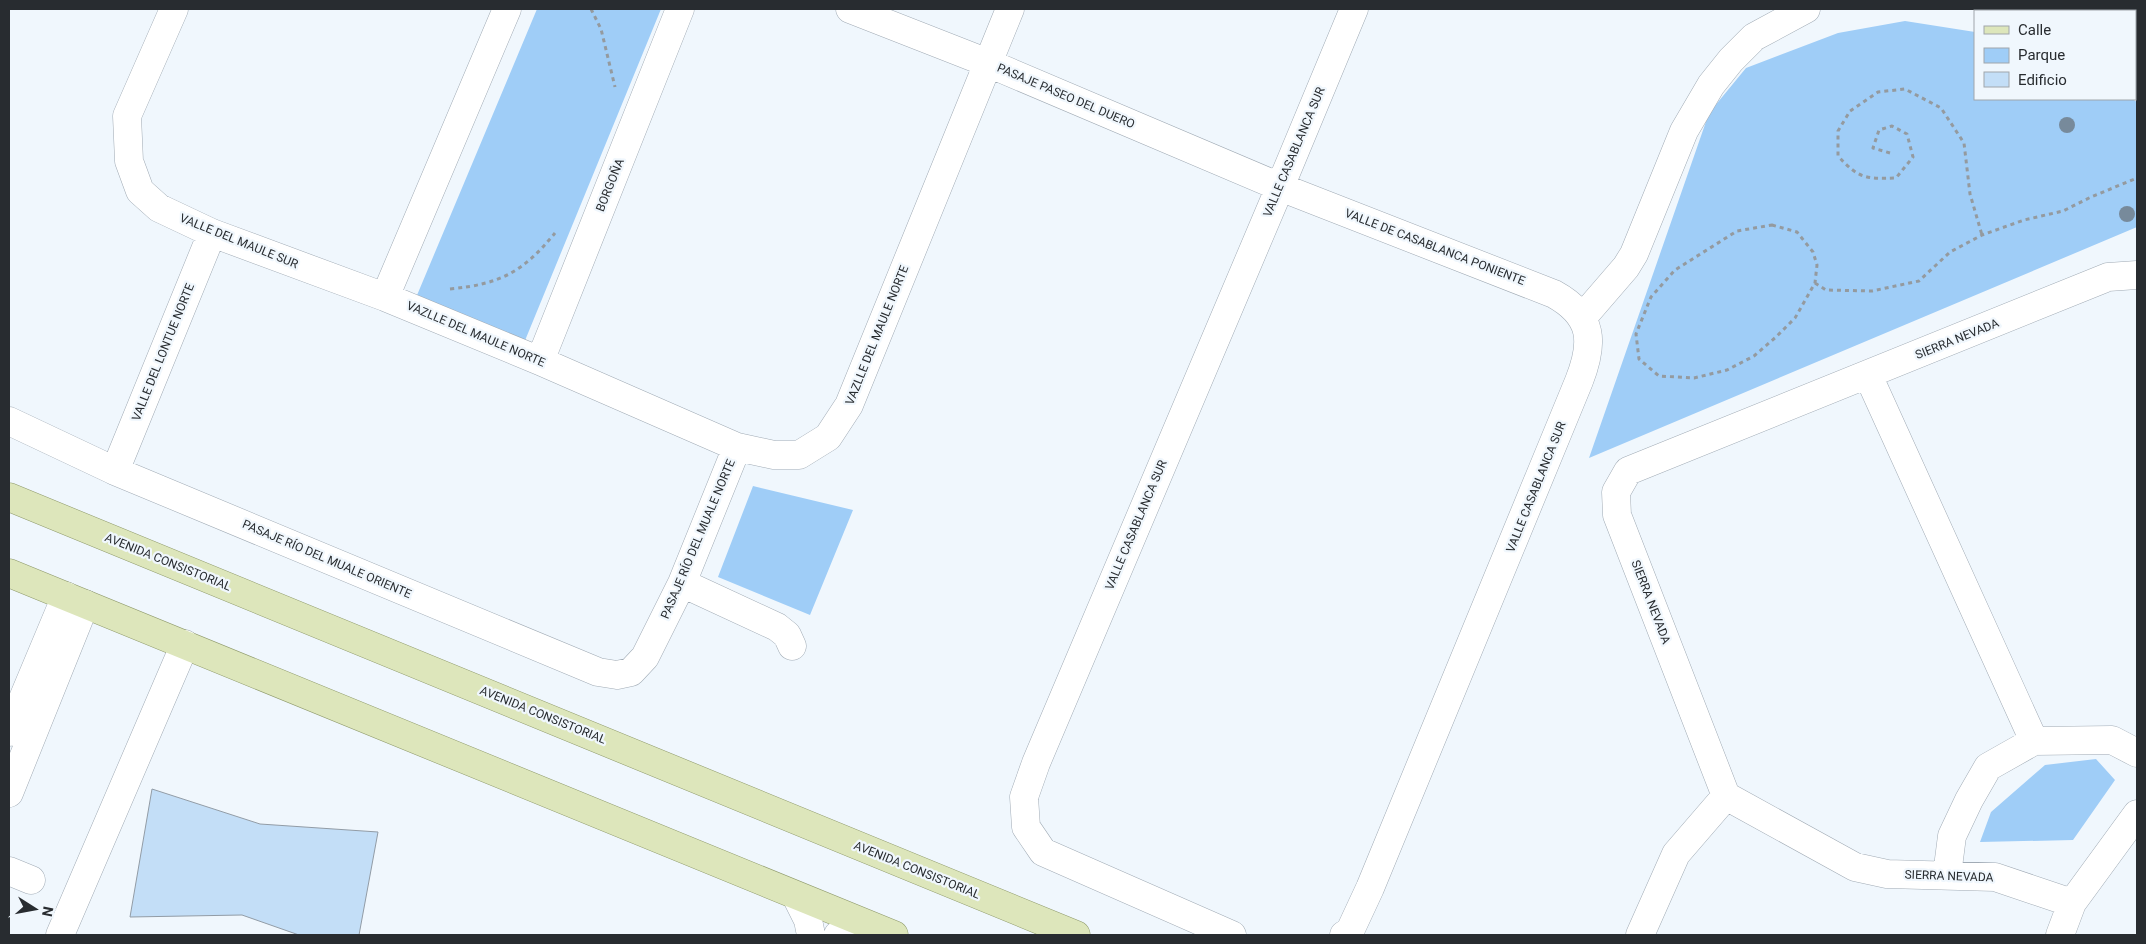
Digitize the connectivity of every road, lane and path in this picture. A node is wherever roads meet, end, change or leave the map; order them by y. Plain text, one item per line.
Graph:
1 (174, 9) edge
2 (507, 9) edge
3 (591, 9) edge
4 (680, 9) edge
5 (850, 9) edge
6 (1010, 9) edge
7 (1354, 9) edge
8 (1806, 9) edge
9 (988, 63) junction
10 (615, 88) dead end
11 (1890, 153) dead end
12 (2137, 178) edge
13 (1280, 187) junction
14 (561, 226) dead end
15 (212, 233) junction
16 (1982, 235) junction
17 (2137, 275) edge
18 (1815, 284) junction
19 (449, 290) dead end
20 (385, 297) junction
21 (1582, 318) junction
22 (540, 361) junction
23 (1868, 375) junction
24 (9, 421) edge
25 (737, 447) junction
26 (115, 471) junction
27 (9, 497) edge
28 (9, 573) edge
29 (682, 583) junction
30 (76, 600) junction
31 (185, 644) junction
32 (792, 646) dead end
33 (645, 657) joint
34 (9, 732) edge
35 (2034, 741) junction
36 (2137, 753) edge
37 (9, 793) edge
38 (1726, 796) junction
39 (2137, 814) edge
40 (1947, 876) junction
41 (796, 896) junction
42 (2072, 903) junction
43 (848, 928) edge
44 (60, 935) edge
45 (811, 935) edge
46 (894, 935) edge
47 (1076, 935) edge
48 (1232, 935) edge
49 (1344, 935) edge
50 (1640, 935) edge
51 (2060, 935) edge

1 - 15 street, VALLE DEL MAULE SUR
2 - 20 street
3 - 10 path
4 - 22 street, BORGOÑA
5 - 9 street, PASAJE PASEO DEL DUERO
6 - 9 street, VAZLLE DEL MAULE NORTE
7 - 13 street, VALLE CASABLANCA SUR
8 - 21 street
9 - 13 street, PASAJE PASEO DEL DUERO
9 - 25 street, VAZLLE DEL MAULE NORTE
11 - 16 path
12 - 16 path
13 - 21 street, VALLE DE CASABLANCA PONIENTE
13 - 48 street, VALLE CASABLANCA SUR
14 - 19 path
15 - 20 street, VALLE DEL MAULE SUR
15 - 26 street, VALLE DEL LONTUE NORTE
16 - 18 path
17 - 23 street, SIERRA NEVADA
18 - 18 path
20 - 22 street, VAZLLE DEL MAULE NORTE
21 - 49 street, VALLE CASABLANCA SUR
22 - 25 street, VAZLLE DEL MAULE NORTE
23 - 35 street
23 - 38 street, SIERRA NEVADA
24 - 26 street, PASAJE RÍO DEL MUALE ORIENTE
25 - 29 street, PASAJE RÍO DEL MUALE NORTE
26 - 33 street, PASAJE RÍO DEL MUALE ORIENTE
27 - 47 main road, AVENIDA CONSISTORIAL
28 - 30 main road
29 - 32 street
29 - 33 street, PASAJE RÍO DEL MUALE NORTE
30 - 31 main road
30 - 34 street
30 - 37 street
31 - 41 main road
31 - 44 street
35 - 36 street
35 - 40 street
38 - 40 street, SIERRA NEVADA
38 - 50 street
39 - 42 street
40 - 42 street, SIERRA NEVADA
41 - 43 main road
41 - 45 street
42 - 51 street
43 - 46 main road

